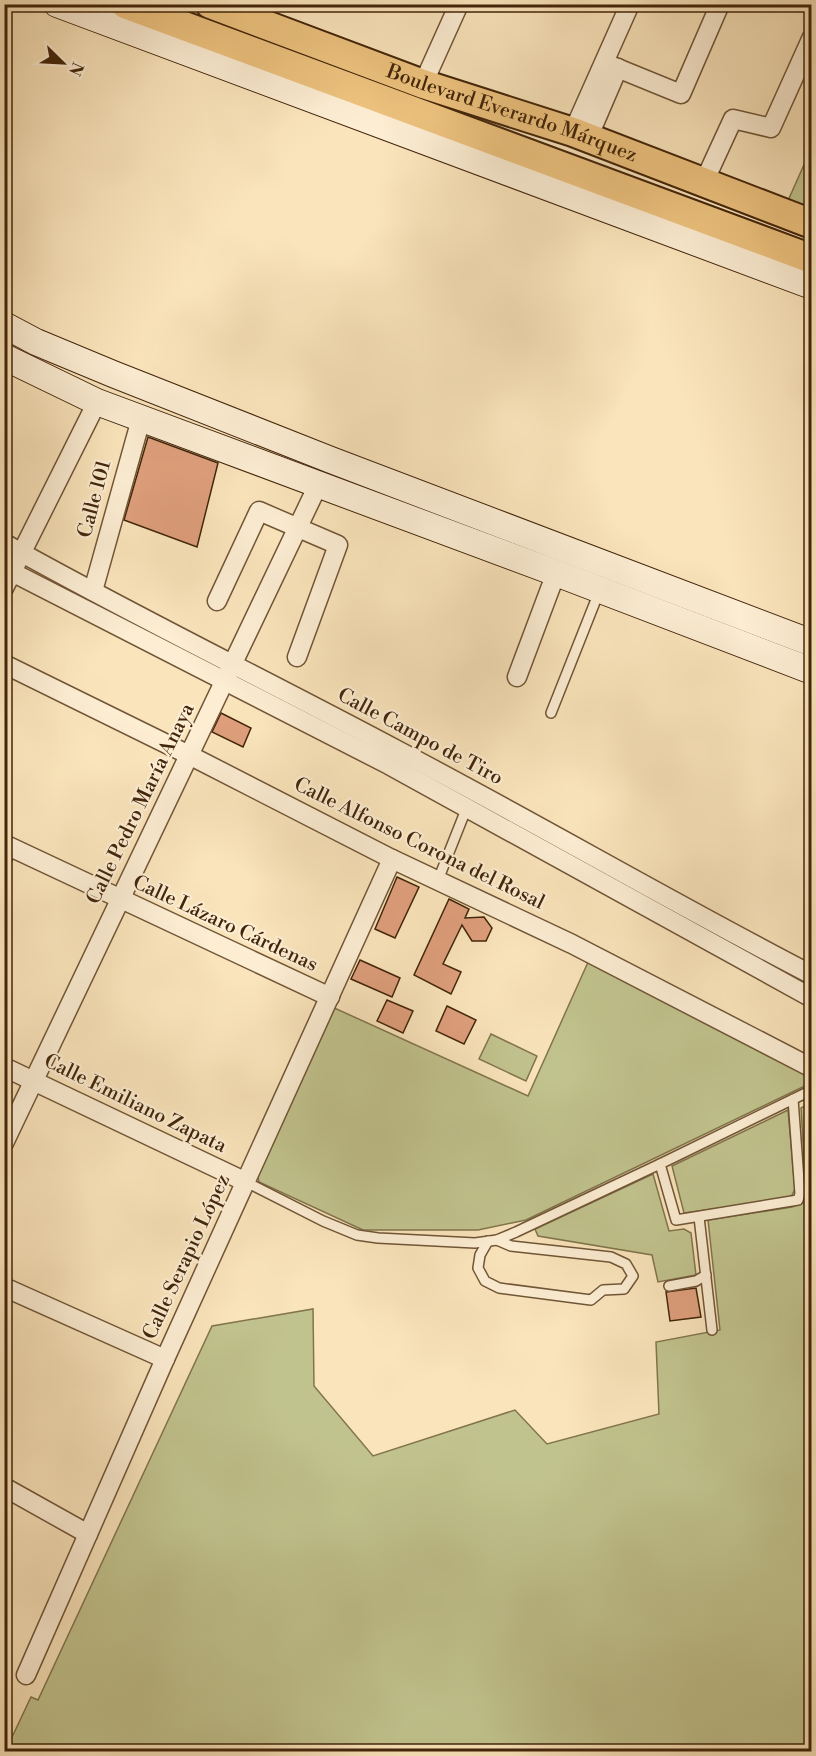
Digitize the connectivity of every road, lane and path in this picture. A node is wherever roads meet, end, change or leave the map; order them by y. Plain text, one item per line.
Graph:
1 (57, 4) edge
2 (125, 4) edge
3 (459, 4) edge
4 (630, 4) edge
5 (720, 4) edge
6 (221, 7) edge
7 (812, 37) edge
8 (611, 65) junction
9 (423, 84) junction
10 (580, 135) junction
11 (704, 182) junction
12 (812, 224) edge
13 (812, 259) edge
14 (812, 286) edge
15 (4, 325) edge
16 (4, 357) edge
17 (97, 402) junction
18 (141, 419) junction
19 (318, 486) junction
20 (298, 528) junction
21 (4, 543) edge
22 (22, 553) junction
23 (588, 558) junction
24 (7, 576) edge
25 (578, 582) junction
26 (93, 591) junction
27 (217, 601) dead end
28 (812, 643) edge
29 (297, 657) dead end
30 (4, 664) edge
31 (233, 665) junction
32 (812, 671) edge
33 (517, 677) dead end
34 (225, 681) junction
35 (551, 713) dead end
36 (189, 755) junction
37 (466, 807) junction
38 (521, 827) junction
39 (9, 846) edge
40 (392, 859) junction
41 (4, 865) edge
42 (438, 880) junction
43 (120, 900) junction
44 (674, 902) junction
45 (665, 919) junction
46 (806, 973) edge
47 (790, 987) junction
48 (330, 997) junction
49 (812, 998) edge
50 (4, 1067) edge
51 (812, 1068) edge
52 (34, 1081) junction
53 (812, 1090) edge
54 (793, 1099) junction
55 (4, 1143) edge
56 (660, 1164) junction
57 (246, 1182) junction
58 (699, 1217) junction
59 (493, 1240) junction
60 (706, 1275) junction
61 (669, 1286) dead end
62 (4, 1287) edge
63 (712, 1330) dead end
64 (165, 1359) junction
65 (4, 1487) edge
66 (88, 1534) junction
67 (26, 1675) dead end

1 - 14 main road
2 - 13 main road
3 - 9 street
4 - 8 street
5 - 8 street
6 - 9 main road, Boulevard Everardo Márquez
7 - 11 street
8 - 10 street
9 - 10 main road, Boulevard Everardo Márquez
10 - 11 main road, Boulevard Everardo Márquez
11 - 12 main road, Boulevard Everardo Márquez
15 - 23 main road
16 - 17 main road
17 - 18 main road
17 - 22 street
18 - 19 main road
18 - 26 street, Calle 101
19 - 20 street, Calle Pedro María Anaya
19 - 25 main road
20 - 27 street
20 - 29 street
20 - 31 street, Calle Pedro María Anaya
21 - 22 street, Calle Campo de Tiro
22 - 24 street
22 - 26 street, Calle Campo de Tiro
23 - 25 main road
23 - 28 main road
24 - 34 street, Calle Campo de Tiro
25 - 32 main road
25 - 33 street
25 - 35 lane
26 - 31 street, Calle Campo de Tiro
30 - 36 street, Calle Alfonso Corona del Rosal
31 - 34 street, Calle Pedro María Anaya
31 - 38 street, Calle Campo de Tiro
34 - 36 street, Calle Pedro María Anaya
34 - 37 street, Calle Campo de Tiro
36 - 40 street, Calle Alfonso Corona del Rosal
36 - 43 street, Calle Pedro María Anaya
37 - 38 street, Calle Campo de Tiro
37 - 42 lane
38 - 44 street, Calle Campo de Tiro
38 - 45 street, Calle Campo de Tiro
39 - 41 lane
39 - 43 street, Calle Lázaro Cárdenas
40 - 42 street, Calle Alfonso Corona del Rosal
40 - 48 street, Calle Serapio López
42 - 51 street, Calle Alfonso Corona del Rosal
43 - 48 street, Calle Lázaro Cárdenas
43 - 52 street, Calle Pedro María Anaya
44 - 45 street
44 - 46 street, Calle Campo de Tiro
45 - 47 street, Calle Campo de Tiro
46 - 47 street
47 - 49 street, Calle Campo de Tiro
48 - 57 street, Calle Serapio López
50 - 52 street, Calle Emiliano Zapata
52 - 55 street, Calle Pedro María Anaya
52 - 57 street, Calle Emiliano Zapata
53 - 54 lane
54 - 56 lane
54 - 58 lane
56 - 58 lane
56 - 59 lane
57 - 59 lane
57 - 64 street, Calle Serapio López
58 - 60 lane
59 - 59 lane
60 - 61 lane
60 - 63 lane
62 - 64 street
64 - 66 street, Calle Serapio López
65 - 66 street
66 - 67 street, Calle Serapio López

